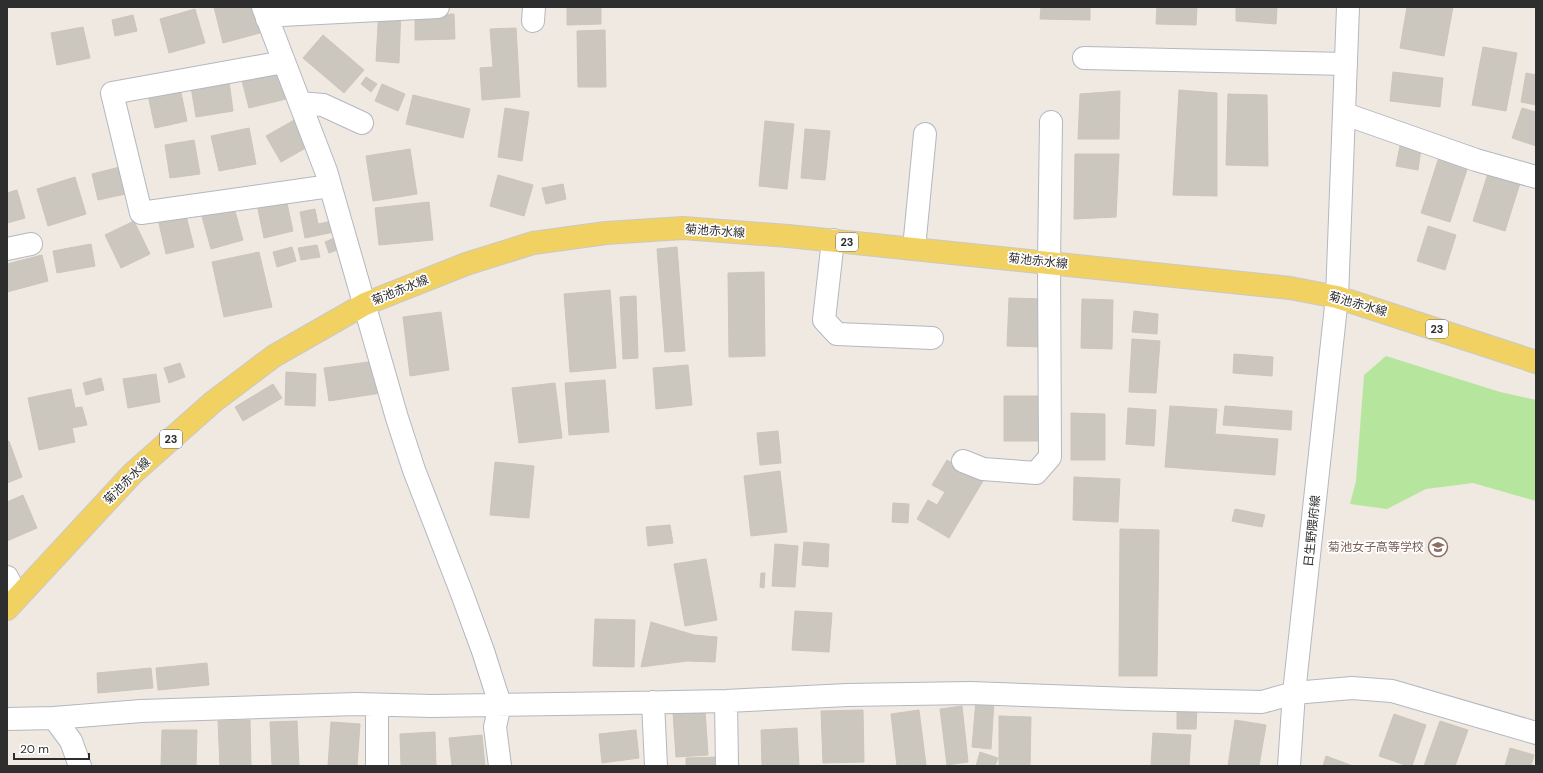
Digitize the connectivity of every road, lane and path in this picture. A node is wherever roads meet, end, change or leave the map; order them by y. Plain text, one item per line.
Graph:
1 (438, 7) edge
2 (1348, 7) edge
3 (265, 13) edge
4 (1084, 58) dead end
5 (284, 62) junction
6 (1346, 64) junction
7 (300, 103) junction
8 (1345, 114) junction
9 (1051, 122) dead end
10 (362, 123) dead end
11 (925, 134) dead end
12 (1536, 178) edge
13 (330, 186) junction
14 (833, 240) junction
15 (30, 244) dead end
16 (914, 248) junction
17 (7, 249) edge
18 (1050, 262) junction
19 (1338, 297) junction
20 (365, 304) junction
21 (932, 338) dead end
22 (1536, 362) edge
23 (963, 461) dead end
24 (7, 576) edge
25 (12, 603) edge
26 (1294, 693) junction
27 (726, 701) junction
28 (653, 702) junction
29 (500, 704) junction
30 (377, 705) junction
31 (7, 718) edge
32 (54, 718) junction
33 (1536, 733) edge
34 (80, 766) edge
35 (377, 766) edge
36 (500, 766) edge
37 (656, 766) edge
38 (727, 766) edge
39 (1289, 766) edge

1 - 3 street
2 - 6 street, 日生野隈府線
3 - 5 street
4 - 6 street
5 - 7 street
5 - 13 street
6 - 8 street, 日生野隈府線
7 - 10 street
7 - 13 street
8 - 12 street
8 - 19 street, 日生野隈府線
9 - 18 street
11 - 16 street
13 - 20 street
14 - 16 main road, 菊池赤水線 / 23
14 - 20 main road, 菊池赤水線 / 23
14 - 21 street
15 - 17 street
16 - 18 main road, 菊池赤水線 / 23
18 - 19 main road, 菊池赤水線 / 23
18 - 23 street
19 - 22 main road, 菊池赤水線 / 23
19 - 26 street, 日生野隈府線
20 - 25 main road, 菊池赤水線 / 23
20 - 29 street
24 - 25 street
26 - 27 street
26 - 33 street
26 - 39 street, 日生野隈府線
27 - 28 street
27 - 38 street
28 - 29 street
28 - 37 street
29 - 30 street
29 - 36 street
30 - 32 street
30 - 35 street
31 - 32 street
32 - 34 street

